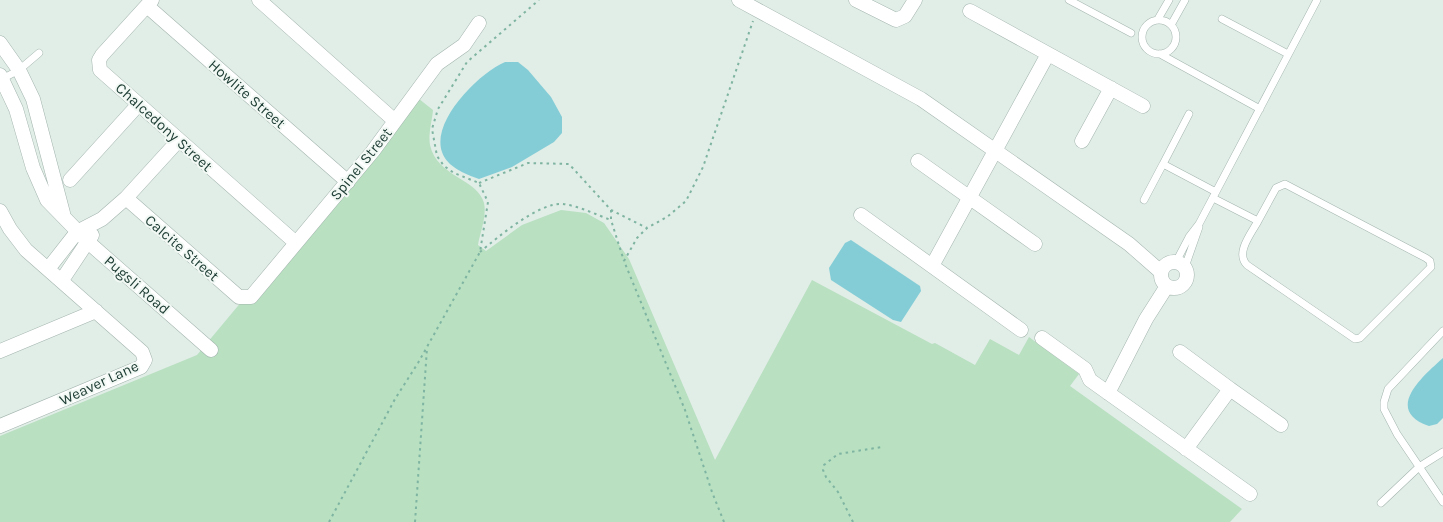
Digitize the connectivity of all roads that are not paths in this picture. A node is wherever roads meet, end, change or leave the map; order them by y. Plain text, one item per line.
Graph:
1 (259, 0) edge
2 (739, 0) edge
3 (856, 0) edge
4 (915, 0) edge
5 (1070, 0) edge
6 (1169, 0) edge
7 (1184, 0) edge
8 (1317, 0) edge
9 (149, 3) edge
10 (970, 11) dead end
11 (1158, 19) junction
12 (1222, 19) dead end
13 (479, 23) dead end
14 (1171, 25) junction
15 (1131, 33) dead end
16 (0, 44) edge
17 (1173, 48) junction
18 (39, 53) dead end
19 (1048, 54) junction
20 (1160, 54) junction
21 (1288, 54) junction
22 (1179, 64) junction
23 (19, 70) junction
24 (1, 77) edge
25 (1111, 88) junction
26 (138, 105) junction
27 (1143, 106) dead end
28 (1260, 109) junction
29 (1189, 114) dead end
30 (395, 121) junction
31 (178, 141) junction
32 (1082, 141) dead end
33 (995, 150) junction
34 (918, 161) dead end
35 (1163, 164) junction
36 (70, 180) dead end
37 (348, 182) junction
38 (1215, 195) junction
39 (126, 198) junction
40 (970, 198) junction
41 (1144, 200) dead end
42 (0, 211) edge
43 (861, 215) dead end
44 (65, 218) junction
45 (102, 219) junction
46 (1258, 222) junction
47 (77, 232) junction
48 (88, 242) junction
49 (296, 243) junction
50 (1035, 244) dead end
51 (932, 266) junction
52 (1172, 266) junction
53 (48, 269) junction
54 (62, 280) junction
55 (1167, 286) junction
56 (239, 297) joint
57 (96, 311) junction
58 (1021, 330) dead end
59 (1443, 331) edge
60 (1042, 338) dead end
61 (3, 346) edge
62 (212, 350) dead end
63 (1180, 352) dead end
64 (1230, 388) junction
65 (1108, 393) junction
66 (1281, 425) dead end
67 (0, 426) edge
68 (1186, 449) junction
69 (1443, 452) edge
70 (1419, 467) junction
71 (1250, 494) dead end
72 (1443, 502) edge
73 (1381, 503) dead end

1 - 30 street
2 - 33 street
3 - 4 street
5 - 15 lane
6 - 11 lane
7 - 14 lane
8 - 21 lane
9 - 26 street, Chalcedony Street
9 - 37 street, Howlite Street
10 - 19 street
11 - 14 lane
11 - 20 lane
12 - 21 lane
13 - 30 street, Spinel Street
14 - 17 lane
16 - 23 street, Pugsli Road
17 - 20 lane
17 - 22 lane
18 - 23 lane
19 - 25 street
19 - 33 street
20 - 22 lane
21 - 28 lane
22 - 28 lane
23 - 24 lane
23 - 44 street, Pugsli Road
24 - 44 street, Pugsli Road
25 - 27 street
25 - 32 street
26 - 31 street, Chalcedony Street
26 - 36 street
28 - 38 lane
29 - 35 lane
30 - 37 street, Spinel Street
31 - 39 street
31 - 49 street, Chalcedony Street
33 - 40 street
33 - 52 street
34 - 40 street
35 - 38 lane
35 - 41 lane
37 - 49 street, Spinel Street
38 - 46 lane
38 - 52 lane
39 - 45 street
39 - 56 street, Calcite Street
40 - 50 street
40 - 51 street
42 - 53 street, Weaver Lane
43 - 51 street
44 - 47 street, Pugsli Road
45 - 47 street
45 - 48 street
46 - 46 lane
47 - 48 street, Pugsli Road
47 - 53 street
48 - 54 street
48 - 62 street, Pugsli Road
49 - 56 street, Spinel Street
51 - 58 street
52 - 55 street
52 - 55 street
53 - 54 street, Weaver Lane
54 - 57 street, Weaver Lane
55 - 65 street
57 - 61 street
57 - 67 street, Weaver Lane
59 - 70 lane
60 - 65 street
63 - 64 street
64 - 66 street
64 - 68 street
65 - 68 street
68 - 71 street
69 - 70 lane
70 - 72 lane
70 - 73 lane

